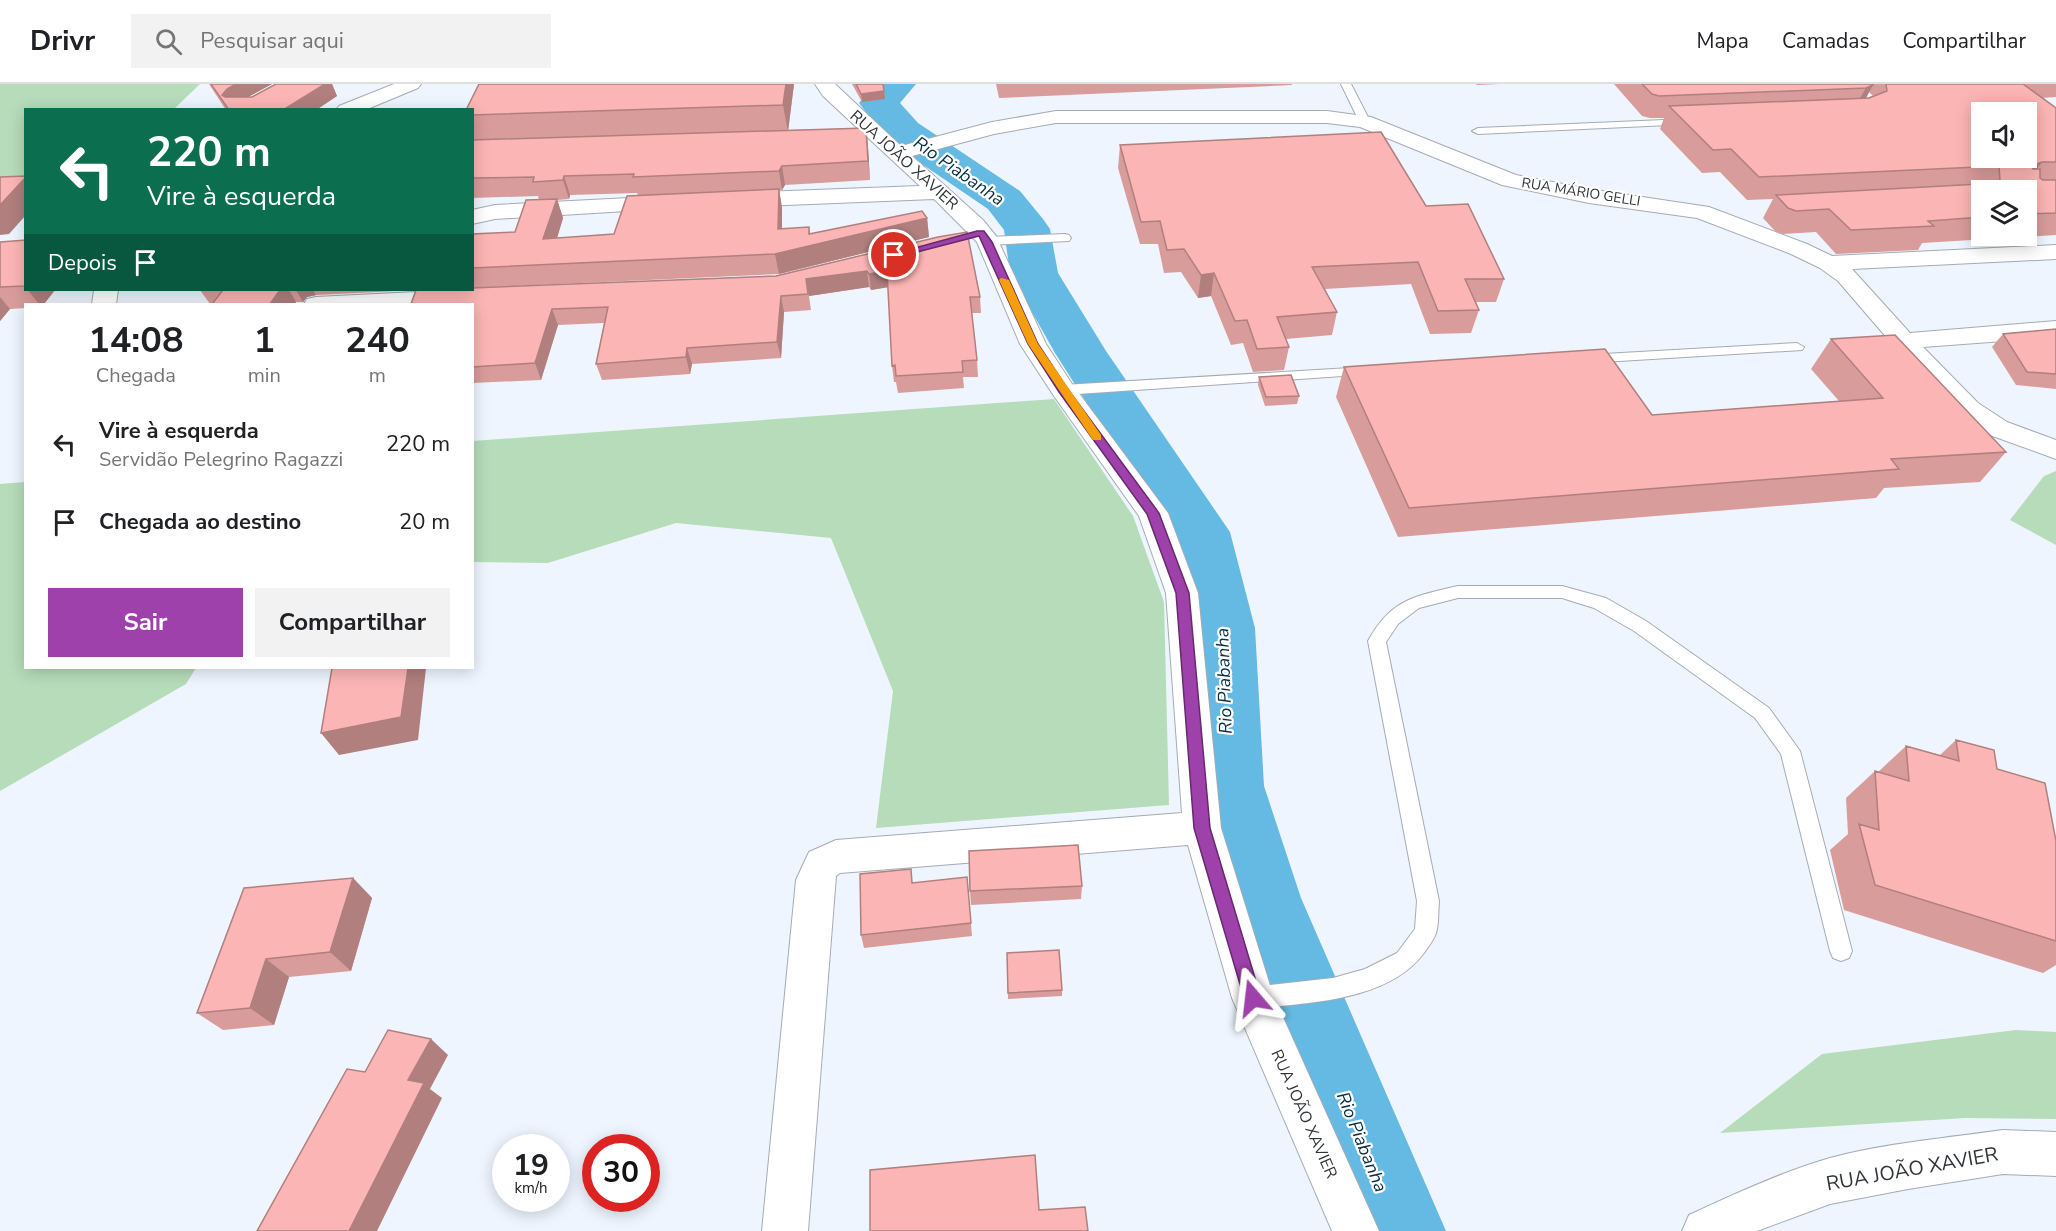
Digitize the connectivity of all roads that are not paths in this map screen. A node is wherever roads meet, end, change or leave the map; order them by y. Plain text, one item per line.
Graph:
1 (411, 84) edge
2 (825, 84) edge
3 (1346, 84) edge
4 (351, 108) edge
5 (1364, 121) junction
6 (1702, 121) edge
7 (1478, 131) dead end
8 (885, 145) junction
9 (940, 192) junction
10 (714, 201) edge
11 (690, 202) edge
12 (1759, 209) dead end
13 (1701, 212) junction
14 (474, 217) edge
15 (977, 237) junction
16 (1065, 238) dead end
17 (2056, 252) edge
18 (1828, 264) junction
19 (426, 294) edge
20 (483, 296) edge
21 (327, 303) edge
22 (2056, 328) edge
23 (1903, 341) junction
24 (1797, 347) dead end
25 (1573, 360) edge
26 (1384, 370) edge
27 (1063, 390) junction
28 (2056, 450) edge
29 (1202, 828) junction
30 (1841, 951) dead end
31 (1260, 998) junction
32 (2056, 1154) edge
33 (785, 1231) edge
34 (1356, 1231) edge
35 (1705, 1231) edge

1 - 4 street
2 - 8 street, RUA JOÃO XAVIER
3 - 5 lane
5 - 8 street, RUA MÁRIO GELLI
5 - 13 street, RUA MÁRIO GELLI
6 - 7 lane
8 - 9 street, RUA JOÃO XAVIER
9 - 10 street
9 - 15 street, RUA JOÃO XAVIER
11 - 14 street
12 - 13 street
13 - 18 street, RUA MÁRIO GELLI
15 - 16 lane
15 - 27 street, RUA JOÃO XAVIER
17 - 18 street
18 - 23 street, RUA MÁRIO GELLI
19 - 20 street
19 - 21 street
22 - 23 street
23 - 28 street, RUA MÁRIO GELLI
24 - 25 lane
26 - 27 lane
27 - 29 street, RUA JOÃO XAVIER
29 - 31 street, RUA JOÃO XAVIER
29 - 33 street
30 - 31 lane
31 - 34 street, RUA JOÃO XAVIER
32 - 35 street, RUA JOÃO XAVIER

